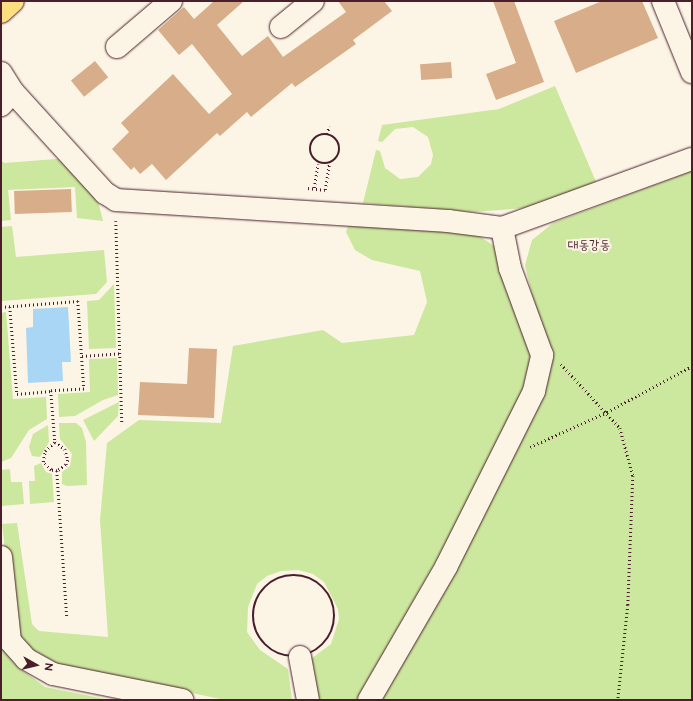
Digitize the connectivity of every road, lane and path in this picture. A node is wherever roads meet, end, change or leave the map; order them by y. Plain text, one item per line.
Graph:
1 (13, 1) edge
2 (171, 1) edge
3 (313, 1) edge
4 (663, 1) edge
5 (1, 12) edge
6 (281, 27) dead end
7 (117, 47) dead end
8 (692, 72) edge
9 (1, 74) edge
10 (7, 98) edge
11 (329, 126) dead end
12 (327, 134) junction
13 (692, 159) edge
14 (318, 163) junction
15 (329, 164) junction
16 (308, 188) dead end
17 (314, 189) junction
18 (325, 190) junction
19 (329, 191) dead end
20 (116, 200) junction
21 (502, 228) junction
22 (10, 306) junction
23 (1, 307) edge
24 (537, 340) junction
25 (121, 353) junction
26 (82, 356) junction
27 (692, 366) edge
28 (51, 391) junction
29 (607, 412) junction
30 (122, 422) dead end
31 (55, 442) junction
32 (497, 462) junction
33 (57, 471) junction
34 (1, 557) edge
35 (67, 619) dead end
36 (300, 657) junction
37 (182, 700) edge
38 (308, 700) edge
39 (369, 700) edge
40 (618, 700) edge

1 - 5 main road
2 - 7 street
3 - 6 street
4 - 8 street
9 - 10 street
10 - 20 street
11 - 12 path
12 - 14 path
12 - 15 path
13 - 21 street
14 - 15 path
14 - 17 path
15 - 18 path
16 - 17 path
17 - 18 path
18 - 19 path
20 - 21 street
20 - 25 path
21 - 24 street
22 - 23 path
22 - 26 path
22 - 28 path
24 - 29 path
24 - 32 street
25 - 26 path
25 - 30 path
26 - 28 path
27 - 29 path
28 - 31 path
29 - 32 path
29 - 40 path
31 - 33 path
31 - 33 path
32 - 39 street
33 - 35 path
34 - 37 street
36 - 36 path
36 - 38 street

